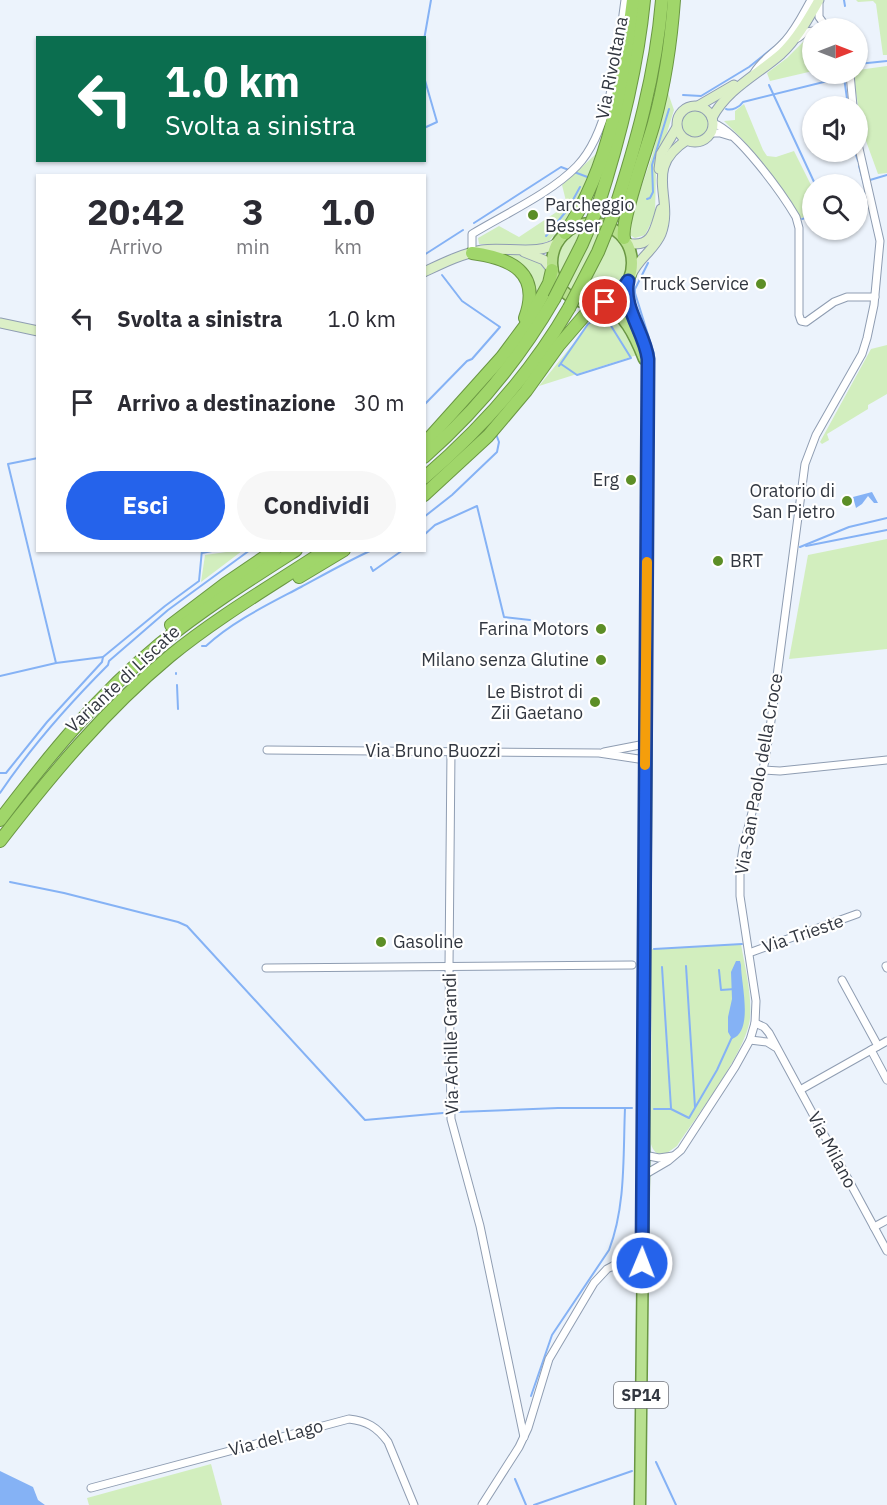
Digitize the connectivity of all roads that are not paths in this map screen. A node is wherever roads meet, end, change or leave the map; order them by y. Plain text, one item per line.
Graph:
1 (625, 0) edge
2 (633, 0) edge
3 (644, 0) edge
4 (662, 0) edge
5 (674, 0) edge
6 (812, 0) edge
7 (820, 0) edge
8 (820, 18) edge
9 (802, 35) edge
10 (791, 43) junction
11 (751, 76) junction
12 (698, 106) junction
13 (712, 125) junction
14 (677, 127) junction
15 (687, 140) junction
16 (862, 162) edge
17 (662, 184) junction
18 (663, 203) junction
19 (562, 237) junction
20 (625, 241) junction
21 (513, 249) junction
22 (472, 253) junction
23 (552, 270) junction
24 (426, 271) edge
25 (629, 279) junction
26 (875, 297) junction
27 (600, 303) junction
28 (0, 323) edge
29 (36, 331) edge
30 (494, 367) junction
31 (648, 378) junction
32 (426, 442) edge
33 (426, 455) edge
34 (426, 476) edge
35 (426, 493) edge
36 (272, 552) edge
37 (293, 552) edge
38 (323, 552) edge
39 (341, 552) edge
40 (93, 729) junction
41 (645, 744) junction
42 (267, 750) dead end
43 (451, 751) junction
44 (599, 753) junction
45 (645, 760) junction
46 (887, 760) edge
47 (763, 770) junction
48 (0, 807) edge
49 (0, 820) edge
50 (0, 841) edge
51 (857, 914) dead end
52 (749, 953) junction
53 (632, 965) dead end
54 (449, 967) junction
55 (266, 968) dead end
56 (842, 980) dead end
57 (755, 1023) junction
58 (750, 1040) junction
59 (887, 1041) edge
60 (874, 1048) junction
61 (777, 1049) junction
62 (887, 1080) edge
63 (800, 1090) junction
64 (644, 1155) junction
65 (675, 1155) junction
66 (644, 1174) junction
67 (887, 1220) edge
68 (874, 1227) junction
69 (643, 1243) junction
70 (887, 1251) edge
71 (611, 1267) junction
72 (642, 1284) junction
73 (524, 1437) junction
74 (91, 1488) dead end
75 (414, 1505) edge
76 (482, 1505) edge
77 (640, 1505) edge

1 - 22 street, Via Rivoltana
2 - 19 highway
3 - 33 highway, bridge
4 - 34 highway, bridge
5 - 20 highway
6 - 11 street
7 - 8 street
7 - 10 main road
9 - 10 street
10 - 11 main road
11 - 12 main road
11 - 13 main road
12 - 13 main road
12 - 14 main road
13 - 15 main road
13 - 26 street
14 - 15 main road
14 - 17 main road
15 - 17 main road
16 - 26 street, Via San Paolo della Croce
17 - 18 main road
18 - 20 main road
18 - 25 main road
19 - 20 main road
19 - 21 main road
19 - 23 main road
20 - 25 main road
21 - 22 main road
21 - 23 main road
22 - 24 main road
22 - 30 highway
23 - 27 main road
23 - 30 highway
25 - 27 main road
25 - 31 main road, SP14
26 - 47 street, Via San Paolo della Croce
27 - 31 main road, SP14
27 - 35 highway
28 - 29 main road
30 - 32 highway
31 - 41 main road, SP14
36 - 48 highway
37 - 49 highway, Variante di Liscate
38 - 40 highway, Variante di Liscate
39 - 40 highway
40 - 50 highway, Variante di Liscate
41 - 44 street, Via Bruno Buozzi
41 - 45 main road, SP14
42 - 43 street, Via Bruno Buozzi
43 - 44 street, Via Bruno Buozzi
43 - 54 street, Via Achille Grandi
44 - 45 street, Via Bruno Buozzi
45 - 64 main road, SP14
46 - 47 street
47 - 52 street, Via San Paolo della Croce
51 - 52 street, Via Trieste
52 - 57 street, Via San Paolo della Croce
53 - 54 street
54 - 55 street
54 - 73 street, Via Achille Grandi
56 - 60 street
57 - 58 street, Via San Paolo della Croce
57 - 61 street, Via Milano
58 - 61 street
58 - 65 street, Via San Paolo della Croce
59 - 60 street
60 - 62 street
60 - 63 street
61 - 63 street, Via Milano
63 - 68 street, Via Milano
64 - 65 street
64 - 66 main road, SP14
65 - 66 street, Via San Paolo della Croce
66 - 69 main road, SP14
67 - 68 street
68 - 70 street, Via Milano
69 - 71 street
69 - 72 main road, SP14
71 - 72 street
71 - 73 street
72 - 77 main road, SP14
73 - 76 street
74 - 75 street, Via del Lago

